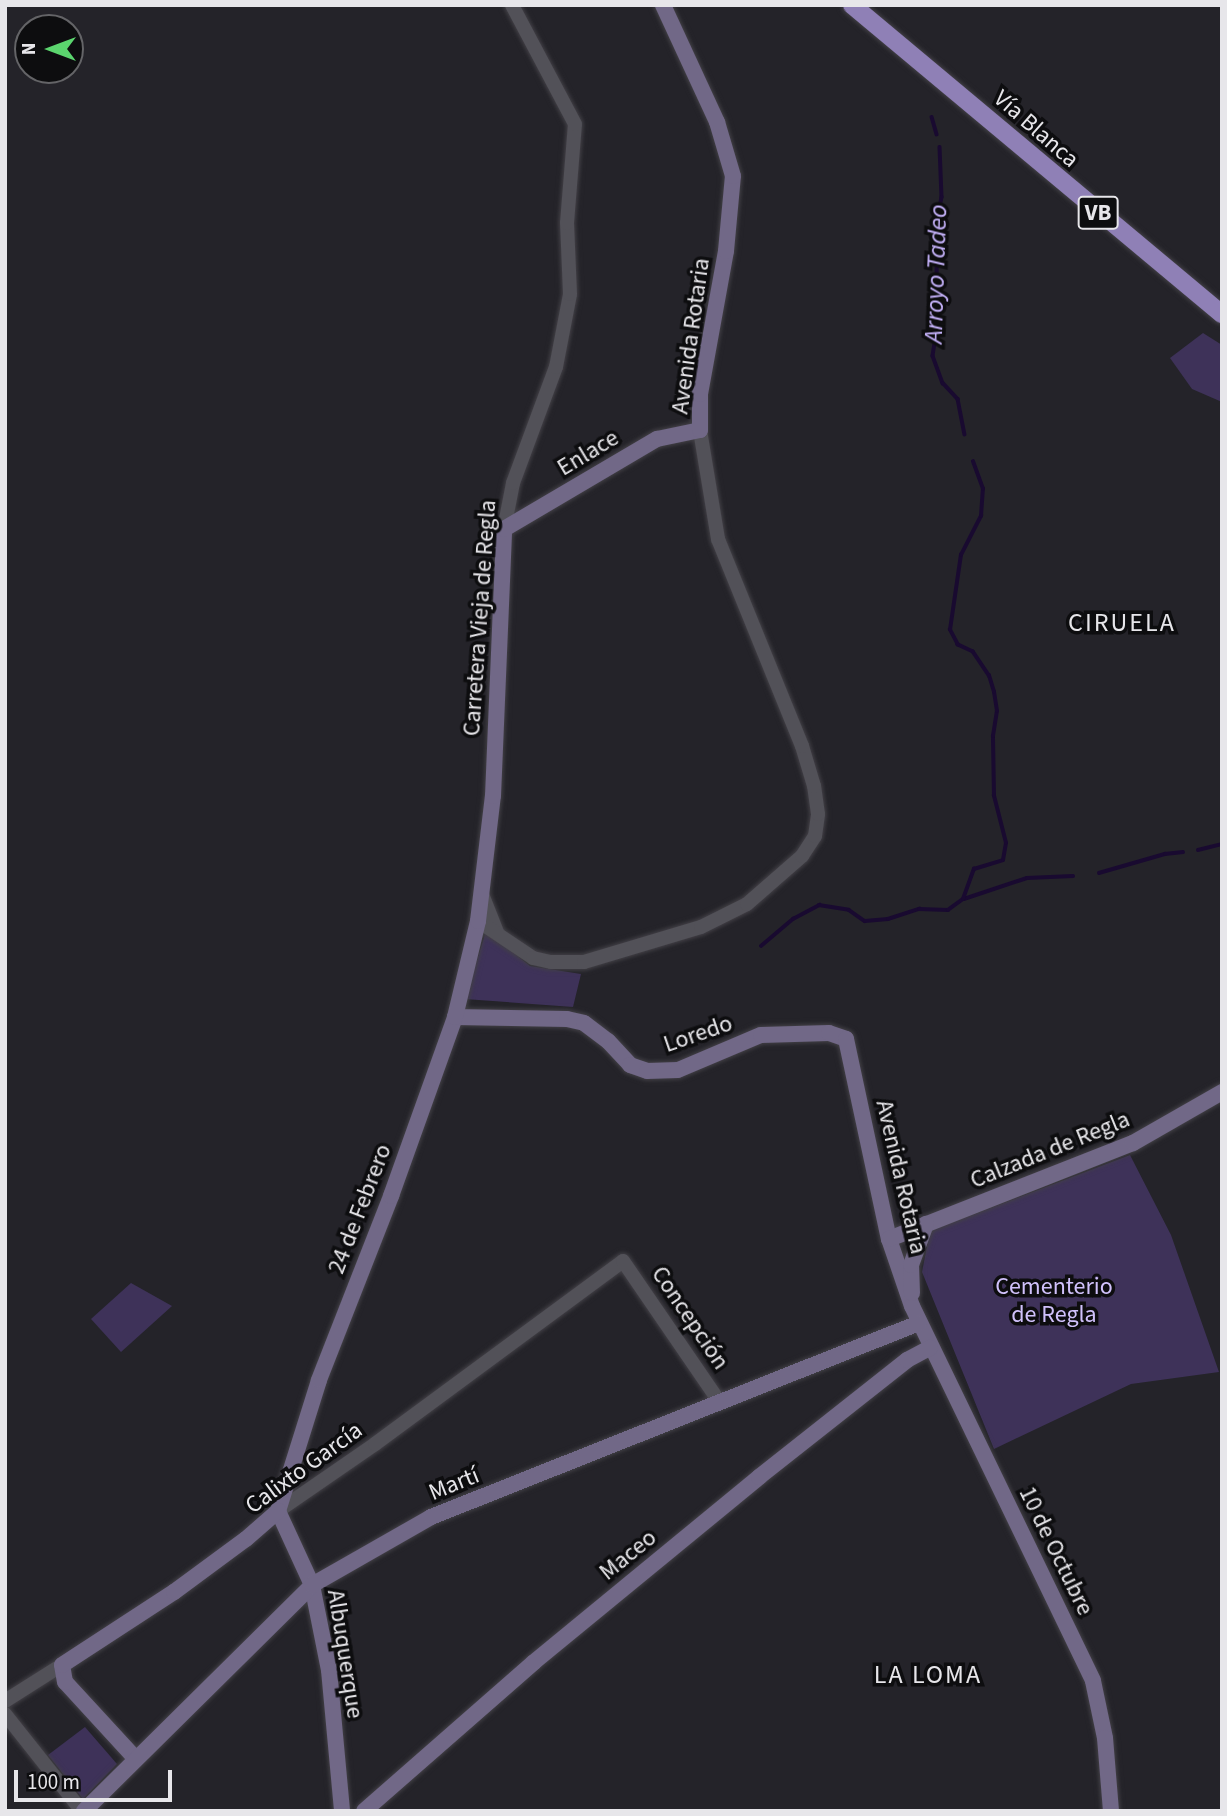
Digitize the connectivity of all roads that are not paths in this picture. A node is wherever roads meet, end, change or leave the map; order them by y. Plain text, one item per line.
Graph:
1 (512, 5) edge
2 (663, 5) edge
3 (852, 5) edge
4 (1222, 314) edge
5 (700, 394) junction
6 (700, 430) junction
7 (657, 439) junction
8 (505, 529) junction
9 (482, 894) junction
10 (478, 921) junction
11 (497, 932) junction
12 (455, 1017) junction
13 (846, 1039) joint
14 (1222, 1091) edge
15 (926, 1224) junction
16 (889, 1239) junction
17 (623, 1261) joint
18 (910, 1301) junction
19 (919, 1323) junction
20 (891, 1335) junction
21 (930, 1348) junction
22 (719, 1401) junction
23 (278, 1511) junction
24 (312, 1585) junction
25 (62, 1665) junction
26 (5, 1701) edge
27 (5, 1714) edge
28 (135, 1758) junction
29 (83, 1811) edge
30 (342, 1811) edge
31 (364, 1811) edge
32 (1111, 1811) edge

1 - 8 street, Carretera Vieja de Regla
2 - 5 main road, Avenida Rotaria
3 - 4 main road, Vía Blanca / VB
5 - 6 main road, Avenida Rotaria
5 - 7 main road
6 - 7 main road, Enlace
6 - 11 street, Avenida Rotaria
7 - 8 main road, Enlace
8 - 9 main road, Carretera Vieja de Regla
9 - 10 main road, Carretera Vieja de Regla
9 - 11 street
10 - 11 street
10 - 12 main road, 24 de Febrero
12 - 13 main road, Loredo
12 - 23 main road, 24 de Febrero
13 - 16 main road, Avenida Rotaria
14 - 15 main road, Calzada de Regla
15 - 16 main road, Calzada de Regla
15 - 18 main road
16 - 18 main road, Avenida Rotaria
17 - 22 street, Concepción
17 - 23 street, Calixto García
18 - 19 main road, Avenida Rotaria
18 - 20 main road
19 - 20 main road, Martí
19 - 21 main road, 10 de Octubre
20 - 22 main road, Martí
21 - 31 main road, Maceo
21 - 32 main road, 10 de Octubre
22 - 24 main road, Martí
23 - 24 main road, Albuquerque
23 - 25 main road, Calixto García
24 - 28 main road, Martí
24 - 30 main road, Albuquerque
25 - 26 street, Calixto García
25 - 28 main road
27 - 29 street
28 - 29 main road, Martí

